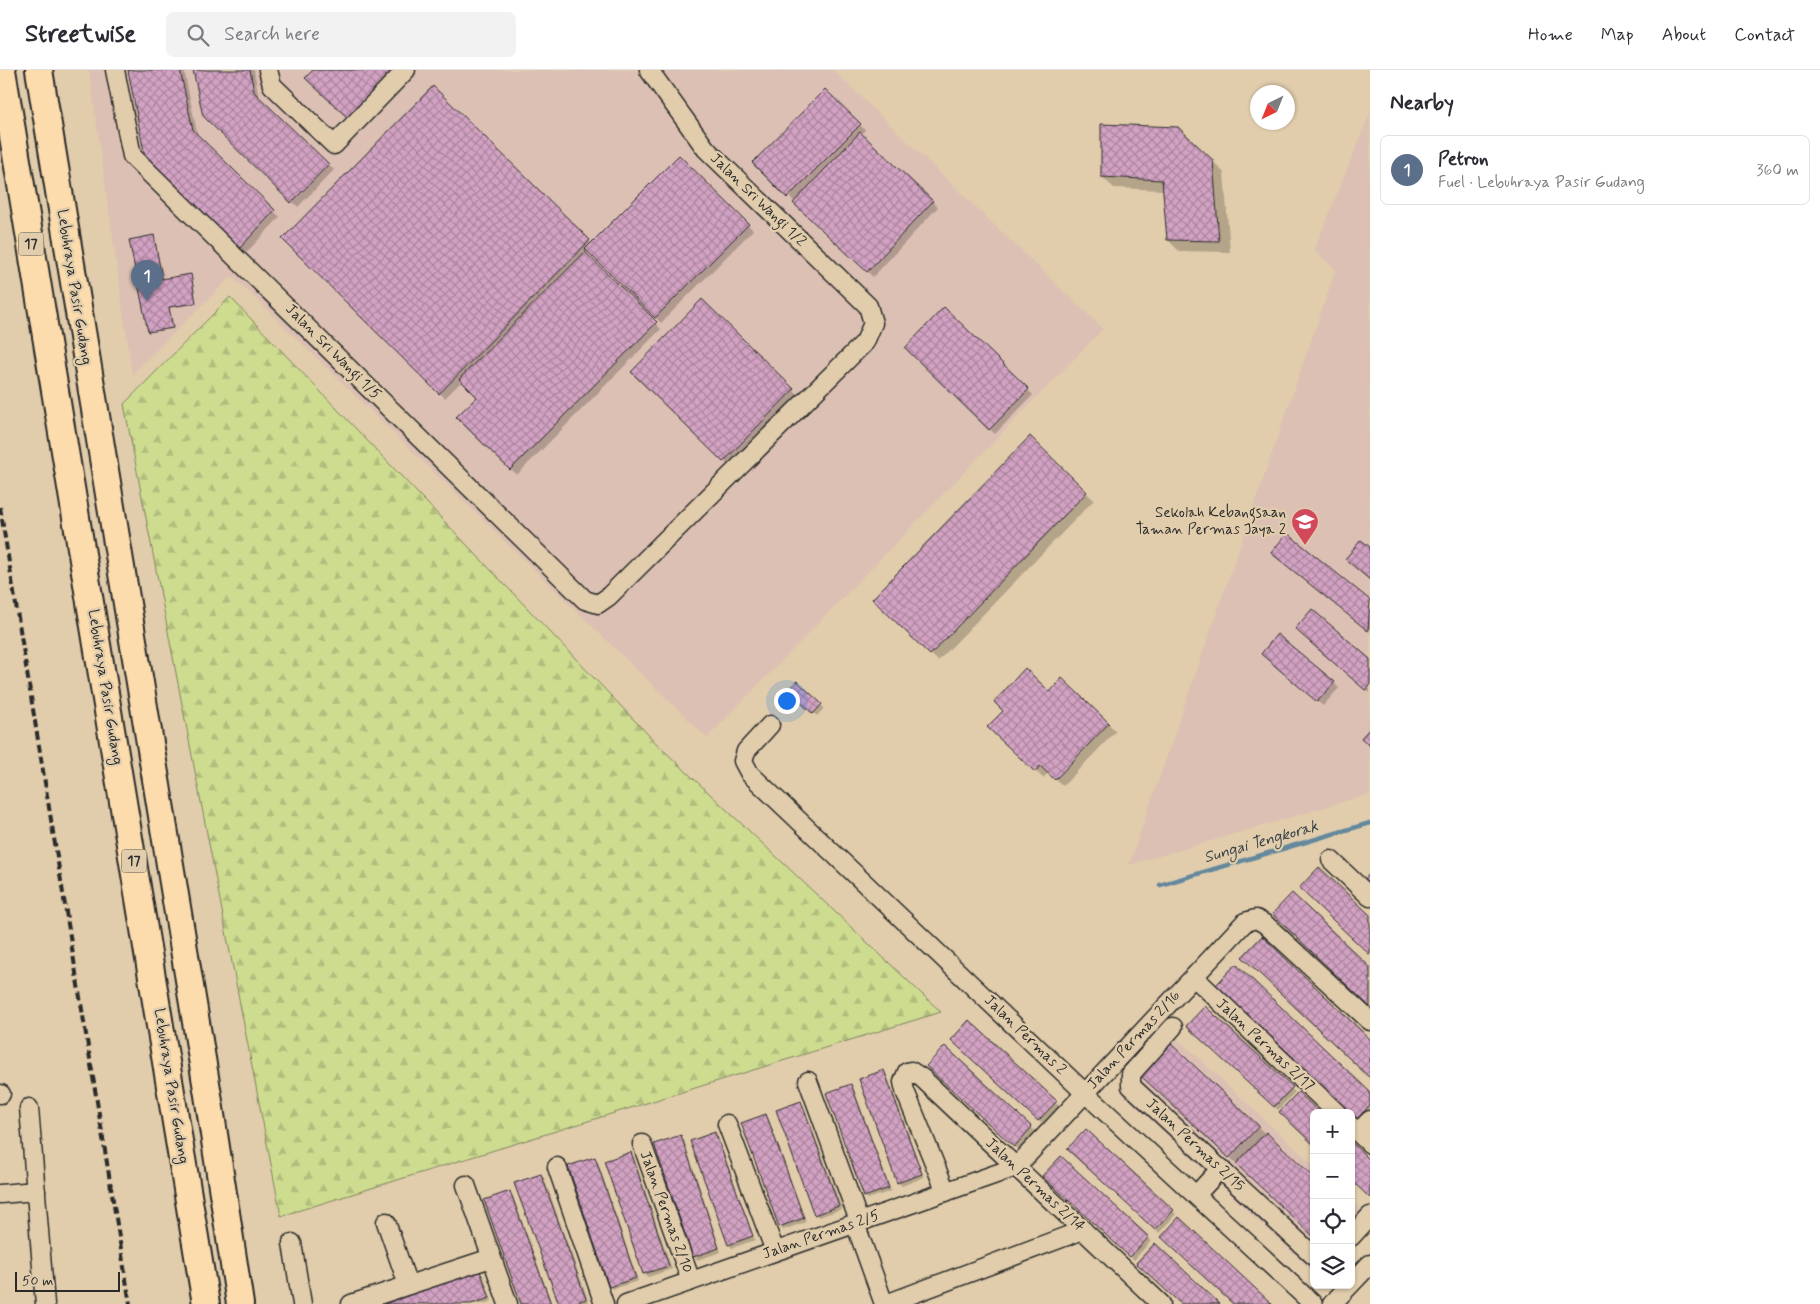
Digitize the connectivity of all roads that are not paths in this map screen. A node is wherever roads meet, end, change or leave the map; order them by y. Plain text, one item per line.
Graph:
1 (2, 70) edge
2 (39, 70) edge
3 (115, 70) edge
4 (268, 70) edge
5 (406, 70) edge
6 (648, 70) edge
7 (873, 323) joint
8 (770, 725) dead end
9 (1331, 860) dead end
10 (1370, 897) edge
11 (1194, 977) junction
12 (1370, 1021) edge
13 (1173, 1027) dead end
14 (808, 1081) dead end
15 (1085, 1093) junction
16 (29, 1108) dead end
17 (1333, 1109) edge
18 (727, 1124) dead end
19 (642, 1144) dead end
20 (556, 1167) dead end
21 (1016, 1167) junction
22 (1221, 1168) junction
23 (466, 1185) dead end
24 (36, 1191) junction
25 (946, 1192) junction
26 (0, 1194) edge
27 (1196, 1195) junction
28 (1370, 1216) edge
29 (386, 1222) dead end
30 (857, 1222) junction
31 (1083, 1230) junction
32 (1355, 1233) edge
33 (292, 1243) dead end
34 (775, 1251) junction
35 (1310, 1252) edge
36 (491, 1258) junction
37 (1370, 1264) edge
38 (691, 1281) junction
39 (1355, 1281) edge
40 (408, 1285) junction
41 (1347, 1289) edge
42 (1157, 1303) edge
43 (45, 1304) edge
44 (206, 1304) edge
45 (240, 1304) edge
46 (302, 1304) edge
47 (351, 1304) edge
48 (508, 1304) edge
49 (604, 1304) edge
50 (626, 1304) edge
51 (885, 1304) edge
52 (1313, 1304) edge
53 (1332, 1304) edge

1 - 44 highway, Lebuhraya Pasir Gudang / 17
2 - 45 highway, Lebuhraya Pasir Gudang / 17
3 - 7 street, Jalan Sri Wangi 1/5
4 - 5 street
6 - 7 street, Jalan Sri Wangi 1/2
8 - 15 street, Jalan Permas 2
9 - 10 street
11 - 12 street, Jalan Permas 2/16
11 - 15 street, Jalan Permas 2/16
11 - 17 street, Jalan Permas 2/17
13 - 22 street, Jalan Permas 2/15
14 - 30 street
15 - 21 street, Jalan Permas 2/16
15 - 27 street, Jalan Permas 2
16 - 24 street
18 - 34 street
19 - 38 street, Jalan Permas 2/10
20 - 49 street
21 - 25 street, Jalan Permas 2/5
21 - 25 street, Jalan Permas 2/14
21 - 31 street, Jalan Permas 2/14
22 - 27 street
22 - 35 street, Jalan Permas 2/15
23 - 36 street
24 - 26 street
24 - 43 street
25 - 30 street, Jalan Permas 2/5
27 - 52 street, Jalan Permas 2
28 - 32 street
29 - 40 street
30 - 34 street, Jalan Permas 2/5
30 - 51 street
31 - 42 street, Jalan Permas 2/14
31 - 51 street
33 - 46 street
34 - 38 street, Jalan Permas 2/5
36 - 40 street
36 - 48 street
37 - 39 street
38 - 50 street, Jalan Permas 2/5
40 - 47 street
41 - 53 street

